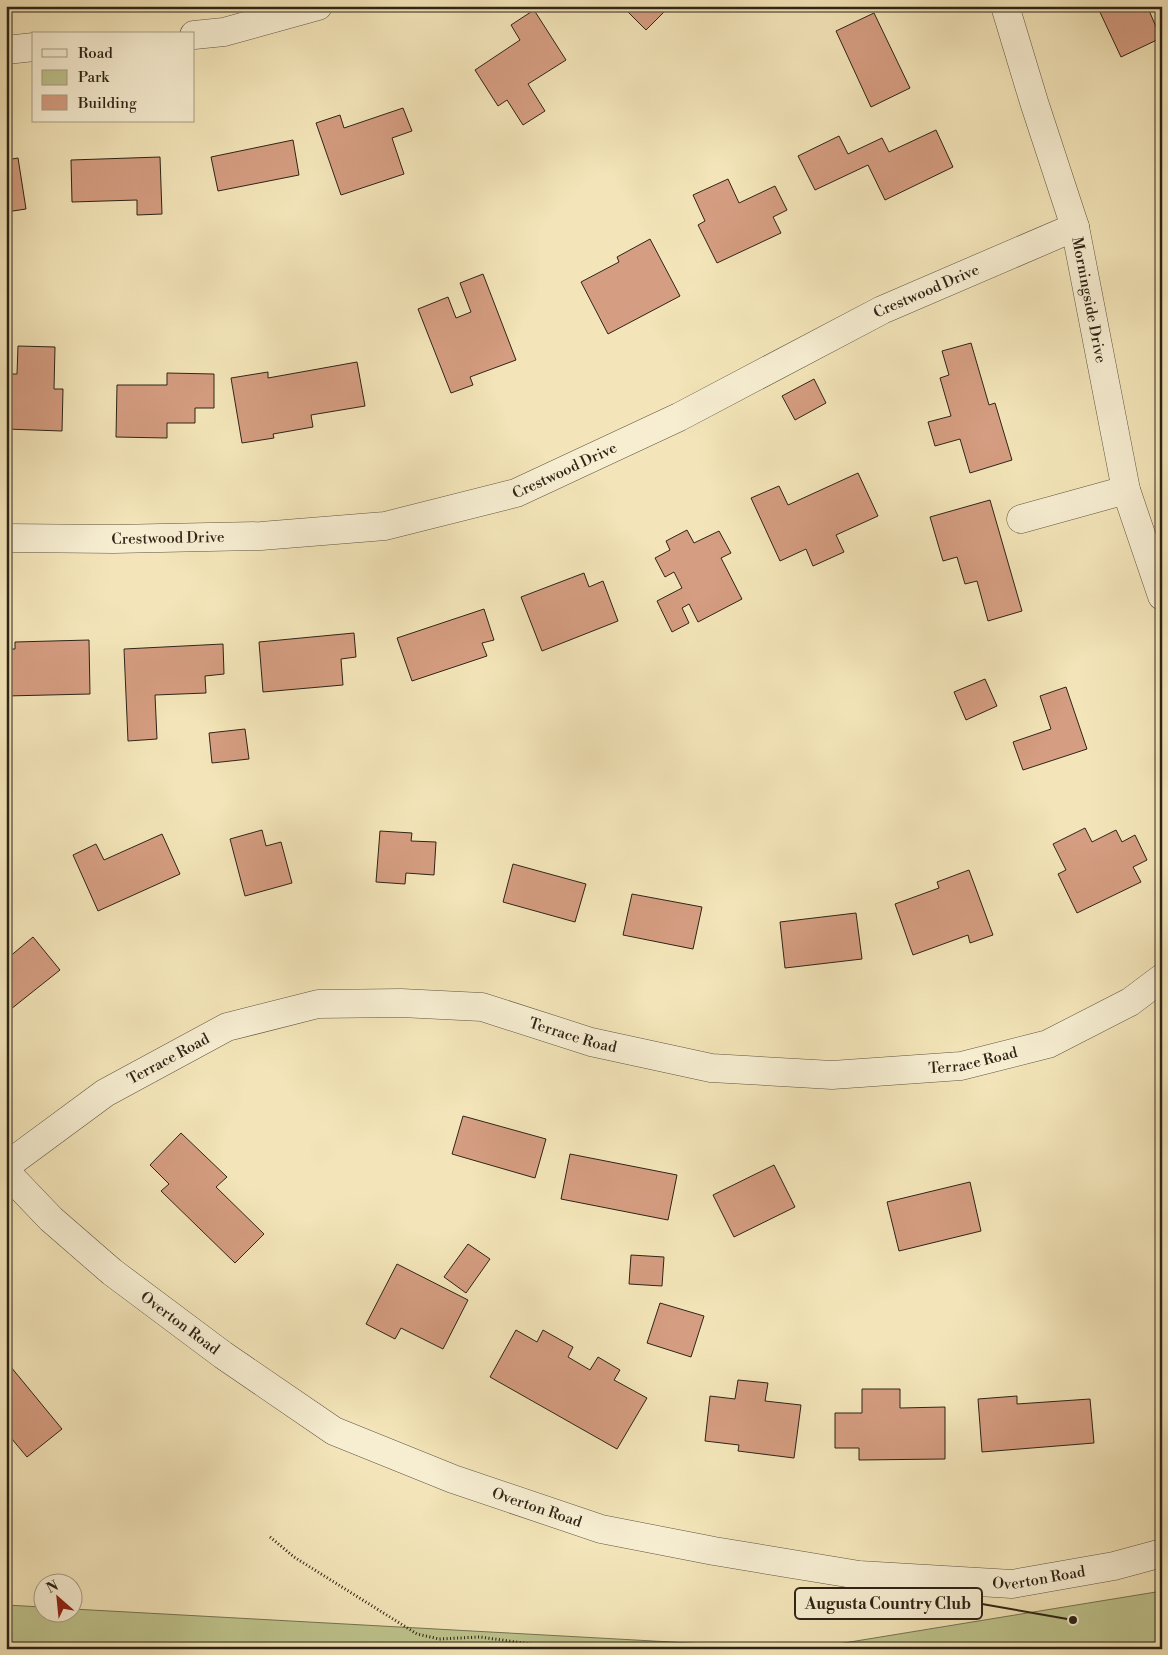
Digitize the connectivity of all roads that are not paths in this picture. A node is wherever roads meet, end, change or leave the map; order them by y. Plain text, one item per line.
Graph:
1 (318, 6) edge
2 (1005, 6) edge
3 (195, 35) edge
4 (32, 47) edge
5 (6, 50) edge
6 (1075, 226) junction
7 (1126, 490) junction
8 (1021, 519) dead end
9 (6, 538) edge
10 (1162, 596) edge
11 (1162, 978) edge
12 (6, 1166) edge
13 (6, 1172) edge
14 (1162, 1552) edge

1 - 3 street
2 - 6 street, Morningside Drive
4 - 5 street
6 - 7 street, Morningside Drive
6 - 9 street, Crestwood Drive
7 - 8 street
7 - 10 street, Morningside Drive
11 - 12 street, Terrace Road
13 - 14 street, Overton Road

